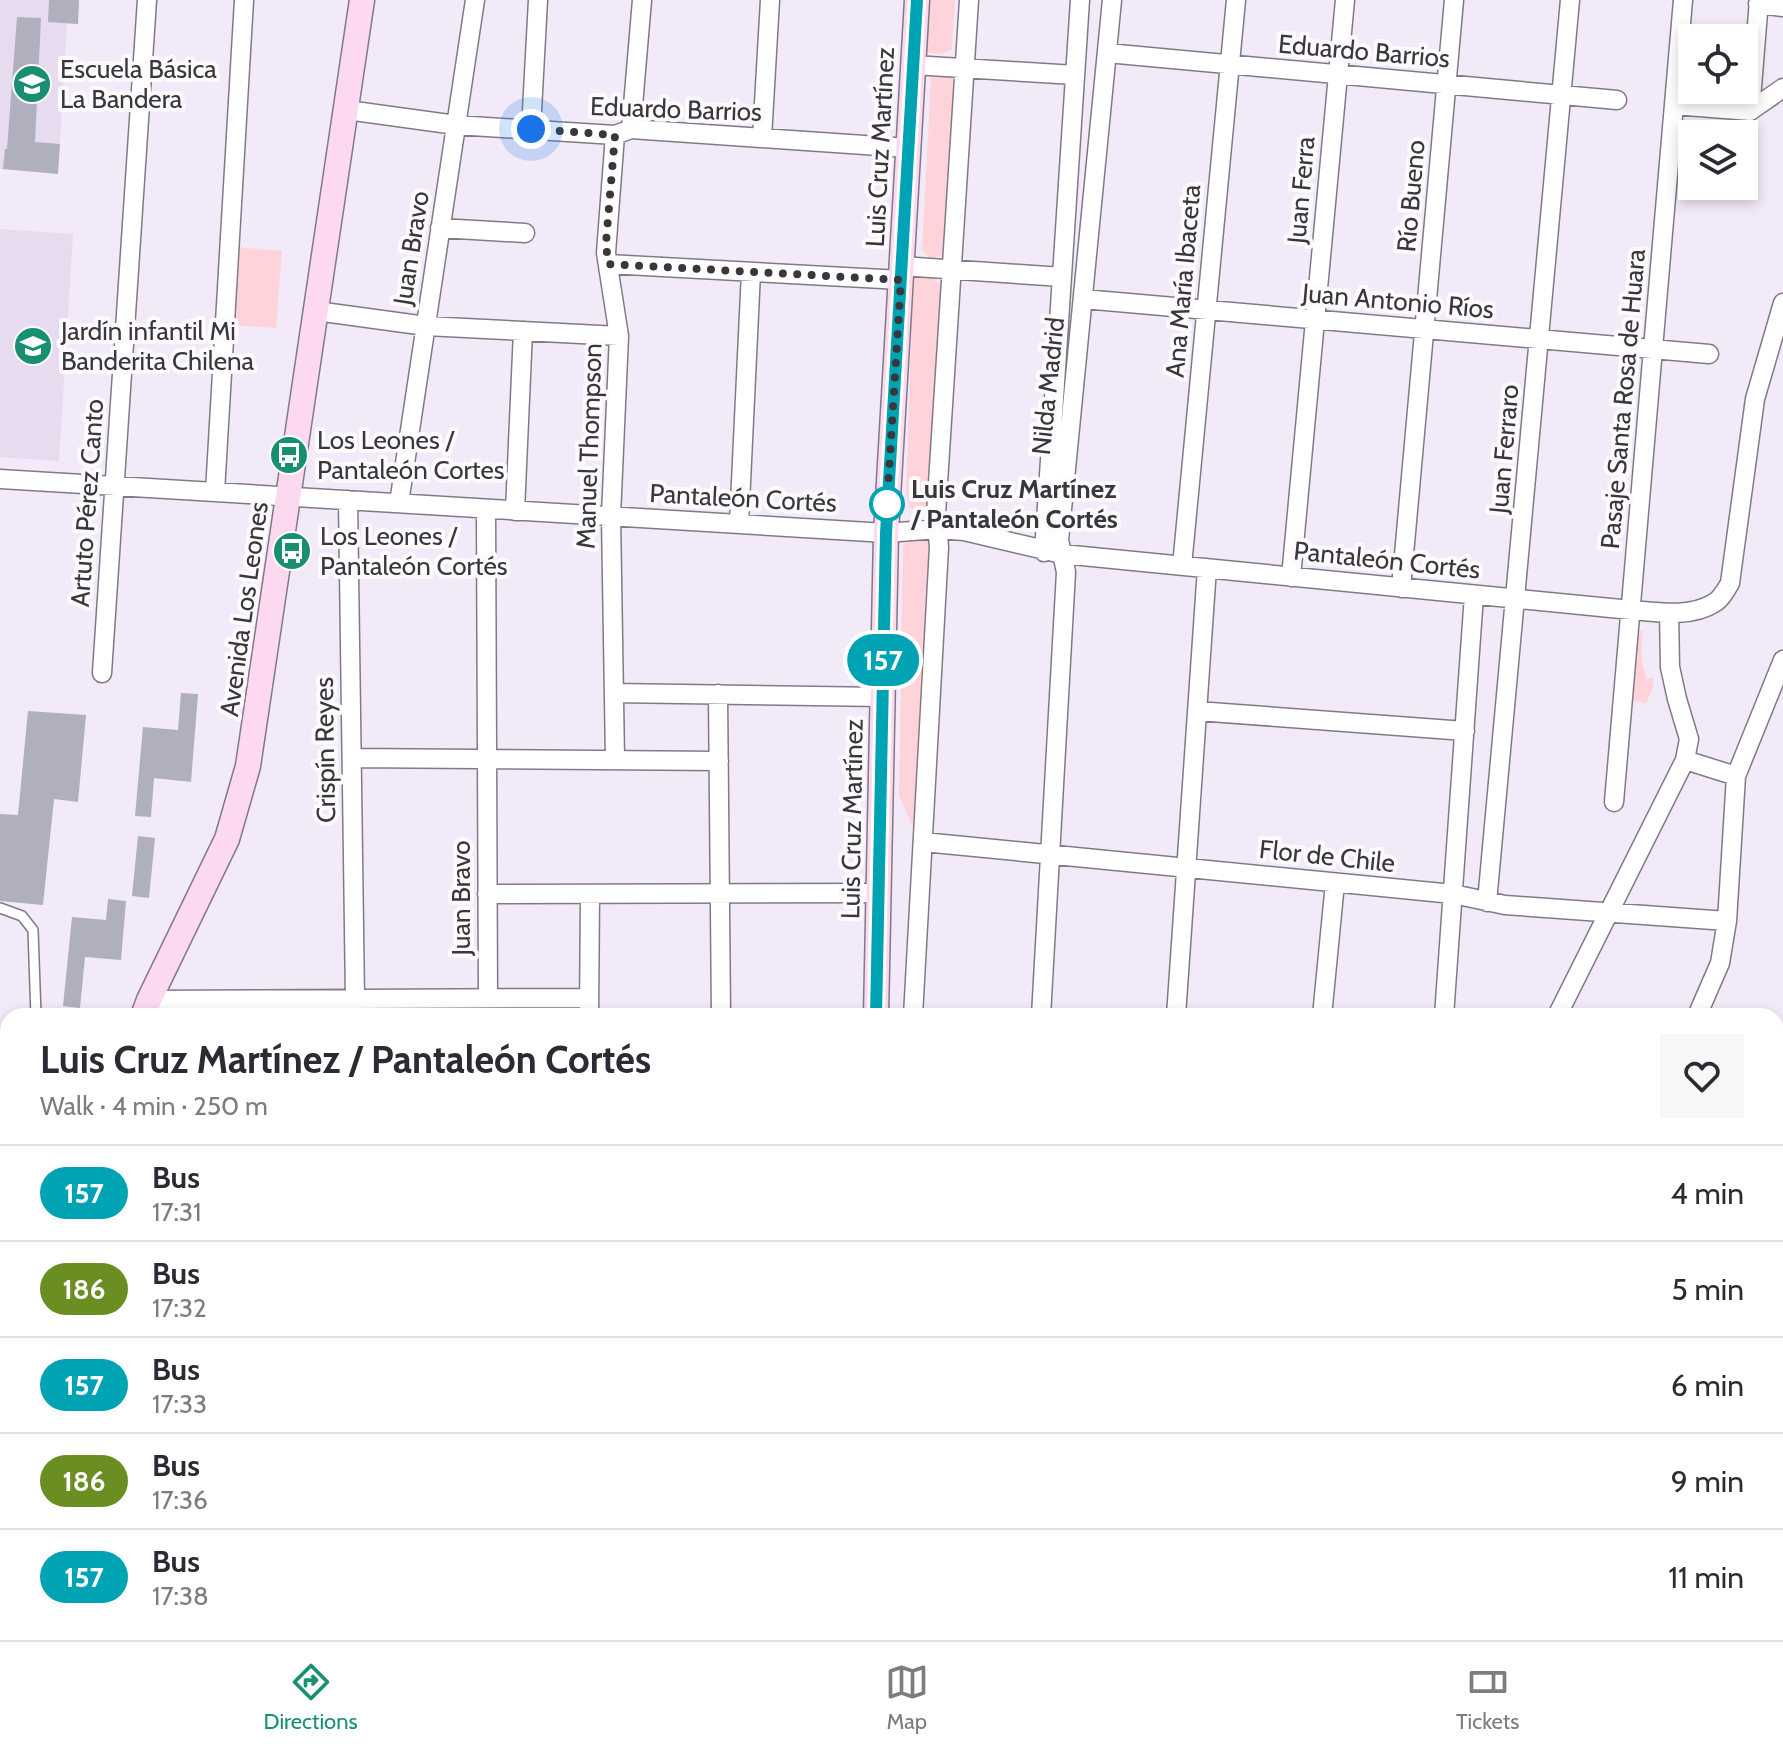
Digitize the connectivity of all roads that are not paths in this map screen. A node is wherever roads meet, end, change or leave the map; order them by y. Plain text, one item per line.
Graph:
1 (147, 0) edge
2 (244, 0) edge
3 (362, 0) edge
4 (475, 0) edge
5 (538, 0) edge
6 (642, 0) edge
7 (770, 0) edge
8 (917, 0) edge
9 (969, 0) edge
10 (1080, 0) edge
11 (1112, 0) edge
12 (1236, 0) edge
13 (1345, 0) edge
14 (1454, 0) edge
15 (1570, 0) edge
16 (1683, 0) edge
17 (1758, 2) edge
18 (1783, 7) edge
19 (1107, 53) junction
20 (913, 65) junction
21 (1230, 65) junction
22 (966, 69) junction
23 (1338, 74) junction
24 (1075, 75) junction
25 (1447, 85) junction
26 (1783, 88) edge
27 (1562, 95) junction
28 (1617, 100) dead end
29 (1674, 105) junction
30 (347, 110) junction
31 (1750, 111) junction
32 (456, 125) junction
33 (531, 129) junction
34 (623, 132) junction
35 (762, 138) junction
36 (908, 148) junction
37 (440, 228) junction
38 (525, 233) dead end
39 (608, 264) junction
40 (952, 269) junction
41 (751, 272) junction
42 (901, 273) junction
43 (1062, 277) junction
44 (1083, 299) junction
45 (1783, 303) edge
46 (1207, 310) junction
47 (316, 311) junction
48 (1315, 320) junction
49 (426, 326) junction
50 (1425, 329) junction
51 (523, 331) junction
52 (619, 336) junction
53 (1539, 339) junction
54 (1653, 349) junction
55 (1709, 354) dead end
56 (0, 479) edge
57 (114, 486) junction
58 (215, 492) junction
59 (288, 496) junction
60 (348, 500) junction
61 (399, 503) junction
62 (486, 509) junction
63 (515, 511) junction
64 (611, 516) junction
65 (739, 524) junction
66 (938, 529) junction
67 (886, 533) junction
68 (1053, 553) junction
69 (1182, 566) junction
70 (1207, 568) junction
71 (1291, 577) junction
72 (1401, 588) junction
73 (1474, 595) junction
74 (1516, 599) junction
75 (1631, 610) junction
76 (1669, 613) junction
77 (1783, 660) edge
78 (102, 673) dead end
79 (614, 693) junction
80 (718, 694) junction
81 (883, 697) junction
82 (1197, 711) junction
83 (1465, 731) junction
84 (352, 758) junction
85 (487, 759) junction
86 (615, 760) junction
87 (1685, 760) junction
88 (719, 761) junction
89 (1736, 776) junction
90 (1614, 802) dead end
91 (923, 842) junction
92 (1050, 855) junction
93 (1187, 868) junction
94 (1335, 883) junction
95 (878, 893) junction
96 (487, 894) junction
97 (590, 894) junction
98 (720, 894) junction
99 (1453, 894) junction
100 (1487, 902) junction
101 (0, 908) edge
102 (1610, 913) junction
103 (1727, 921) junction
104 (488, 998) junction
105 (355, 999) junction
106 (589, 1007) edge
107 (36, 1008) edge
108 (146, 1008) edge
109 (304, 1008) edge
110 (721, 1008) edge
111 (876, 1008) edge
112 (913, 1008) edge
113 (1041, 1008) edge
114 (1177, 1008) edge
115 (1323, 1008) edge
116 (1445, 1008) edge
117 (1561, 1008) edge
118 (1700, 1008) edge

1 - 57 street, Artuto Pérez Canto
2 - 58 street
3 - 30 main road, Avenida Los Leones
4 - 32 street, Juan Bravo
5 - 33 street
6 - 34 street, Manuel Thompson
7 - 35 street
8 - 20 main road, Luis Cruz Martínez
9 - 22 street
10 - 24 street, Nilda Madrid
11 - 19 street, Nilda Madrid
12 - 21 street, Ana María Ibaceta
13 - 23 street, Juan Ferra
14 - 25 street, Río Bueno
15 - 27 street, Juan Ferraro
16 - 29 street, Pasaje Santa Rosa de Huara
17 - 18 street
17 - 31 street
19 - 21 street, Eduardo Barrios
19 - 44 street, Nilda Madrid
20 - 22 street
20 - 36 main road, Luis Cruz Martínez
21 - 23 street, Eduardo Barrios
21 - 46 street, Ana María Ibaceta
22 - 24 street
22 - 40 street
23 - 25 street, Eduardo Barrios
23 - 48 street, Juan Ferra
24 - 43 street, Nilda Madrid
25 - 27 street, Eduardo Barrios
25 - 50 street, Río Bueno
26 - 31 street
27 - 28 street, Eduardo Barrios
27 - 53 street, Juan Ferraro
29 - 31 street
29 - 54 street, Pasaje Santa Rosa de Huara
30 - 32 street, Eduardo Barrios
30 - 47 main road, Avenida Los Leones
32 - 33 street, Eduardo Barrios
32 - 37 street, Juan Bravo
33 - 34 street, Eduardo Barrios
34 - 35 street, Eduardo Barrios
34 - 39 street, Manuel Thompson
35 - 36 street, Eduardo Barrios
36 - 42 main road, Luis Cruz Martínez
37 - 38 street
37 - 49 street, Juan Bravo
39 - 41 street
39 - 52 street, Manuel Thompson
40 - 42 street
40 - 43 street
40 - 66 street
41 - 42 street
41 - 65 street
42 - 67 main road, Luis Cruz Martínez
43 - 68 street, Nilda Madrid
44 - 46 street, Juan Antonio Ríos
44 - 68 street, Nilda Madrid
45 - 76 street, Pantaleón Cortés
46 - 48 street, Juan Antonio Ríos
46 - 69 street, Ana María Ibaceta
47 - 49 street
47 - 59 main road, Avenida Los Leones
48 - 50 street, Juan Antonio Ríos
48 - 71 street, Juan Ferra
49 - 51 street
49 - 61 street, Juan Bravo
50 - 53 street, Juan Antonio Ríos
50 - 72 street, Río Bueno
51 - 52 street
51 - 63 street
52 - 64 street, Manuel Thompson
53 - 54 street, Juan Antonio Ríos
53 - 74 street, Juan Ferraro
54 - 55 street, Juan Antonio Ríos
54 - 75 street, Pasaje Santa Rosa de Huara
56 - 57 street, Pantaleón Cortés
57 - 58 street, Pantaleón Cortés
57 - 78 street, Artuto Pérez Canto
58 - 59 street, Pantaleón Cortés
59 - 60 street, Pantaleón Cortés
59 - 108 main road, Avenida Los Leones
60 - 61 street, Pantaleón Cortés
60 - 84 street, Crispín Reyes
61 - 62 street, Pantaleón Cortés
62 - 63 street, Pantaleón Cortés
62 - 85 street, Juan Bravo
63 - 64 street, Pantaleón Cortés
64 - 65 street, Pantaleón Cortés
64 - 79 street, Manuel Thompson
65 - 67 street, Pantaleón Cortés
66 - 67 street, Pantaleón Cortés
66 - 68 street, Pantaleón Cortés
66 - 91 street
67 - 81 main road, Luis Cruz Martínez
68 - 69 street, Pantaleón Cortés
68 - 92 street, Nilda Madrid
69 - 70 street, Pantaleón Cortés
70 - 71 street, Pantaleón Cortés
70 - 82 street
71 - 72 street, Pantaleón Cortés
72 - 73 street, Pantaleón Cortés
73 - 74 street, Pantaleón Cortés
73 - 83 street
74 - 75 street, Pantaleón Cortés
74 - 100 street, Juan Ferraro
75 - 76 street, Pantaleón Cortés
75 - 90 street, Pasaje Santa Rosa de Huara
76 - 87 street
77 - 89 street
79 - 80 street
79 - 86 street, Manuel Thompson
80 - 81 street
80 - 88 street
81 - 95 main road, Luis Cruz Martínez
82 - 83 street
82 - 93 street
83 - 99 street
84 - 85 street
84 - 105 street, Crispín Reyes
85 - 86 street
85 - 96 street, Juan Bravo
86 - 88 street
87 - 89 street
87 - 102 street
88 - 98 street
89 - 103 street
91 - 92 street, Flor de Chile
91 - 112 street
92 - 93 street, Flor de Chile
92 - 113 street, Nilda Madrid
93 - 94 street, Flor de Chile
93 - 114 street
94 - 99 street, Flor de Chile
94 - 115 street
95 - 98 street
95 - 111 main road, Luis Cruz Martínez
96 - 97 street
96 - 104 street, Juan Bravo
97 - 98 street
97 - 106 street
98 - 110 street
99 - 100 street, Flor de Chile
99 - 116 street
100 - 102 street, Flor de Chile
101 - 107 lane
102 - 103 street, Flor de Chile
102 - 117 street
103 - 118 street
104 - 105 street
104 - 106 street
105 - 109 street
108 - 109 street

